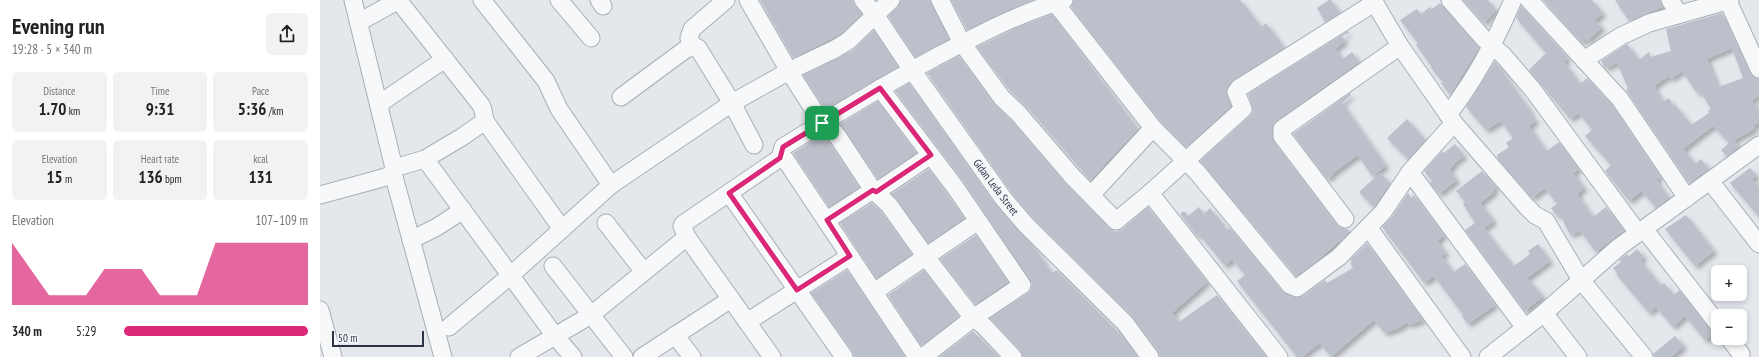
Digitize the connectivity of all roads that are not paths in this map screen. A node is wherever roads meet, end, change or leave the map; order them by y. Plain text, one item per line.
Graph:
1 (354, 0) edge
2 (398, 0) edge
3 (482, 0) edge
4 (559, 0) edge
5 (726, 0) edge
6 (748, 0) edge
7 (863, 0) edge
8 (891, 0) edge
9 (940, 0) edge
10 (1450, 0) edge
11 (1513, 0) edge
12 (1528, 0) edge
13 (1729, 0) edge
14 (1057, 1) edge
15 (1374, 1) edge
16 (1705, 3) edge
17 (1674, 7) edge
18 (876, 16) junction
19 (359, 22) junction
20 (591, 38) dead end
21 (962, 43) junction
22 (1400, 46) junction
23 (1493, 46) junction
24 (694, 47) junction
25 (445, 59) junction
26 (1584, 60) junction
27 (1759, 69) edge
28 (912, 70) junction
29 (789, 71) junction
30 (880, 88) junction
31 (621, 98) dead end
32 (732, 103) junction
33 (379, 104) junction
34 (1451, 119) junction
35 (485, 121) junction
36 (822, 123) junction
37 (1153, 128) junction
38 (754, 145) dead end
39 (1759, 145) edge
40 (931, 155) junction
41 (780, 158) junction
42 (425, 159) junction
43 (1185, 161) junction
44 (393, 171) junction
45 (1410, 172) junction
46 (1710, 181) junction
47 (611, 185) junction
48 (874, 191) junction
49 (729, 193) junction
50 (1150, 193) junction
51 (320, 195) edge
52 (1091, 195) junction
53 (1687, 198) junction
54 (463, 210) junction
55 (1345, 219) dead end
56 (827, 220) junction
57 (978, 222) junction
58 (606, 223) dead end
59 (1368, 227) junction
60 (562, 229) junction
61 (1641, 231) junction
62 (686, 238) junction
63 (411, 240) junction
64 (1759, 244) edge
65 (850, 256) junction
66 (926, 257) junction
67 (553, 266) dead end
68 (644, 272) junction
69 (510, 275) junction
70 (1581, 280) junction
71 (797, 290) junction
72 (874, 292) junction
73 (731, 299) junction
74 (320, 310) edge
75 (1544, 313) junction
76 (591, 315) junction
77 (1711, 316) edge
78 (973, 318) junction
79 (747, 322) junction
80 (449, 327) dead end
81 (1525, 328) junction
82 (675, 334) junction
83 (555, 336) junction
84 (1734, 345) edge
85 (1505, 352) edge
86 (1741, 354) dead end
87 (333, 357) edge
88 (443, 357) edge
89 (518, 357) edge
90 (573, 357) edge
91 (624, 357) edge
92 (642, 357) edge
93 (692, 357) edge
94 (772, 357) edge
95 (844, 357) edge
96 (917, 357) edge
97 (923, 357) edge
98 (1012, 357) edge
99 (1150, 357) edge
100 (1279, 357) edge
101 (1462, 357) edge
102 (1488, 357) edge
103 (1578, 357) edge
104 (1644, 357) edge

1 - 19 street
2 - 19 street
2 - 25 street
3 - 47 street
4 - 20 street
5 - 24 street
6 - 29 street
7 - 18 street, Gidan Leda Street
8 - 18 street
9 - 21 street
10 - 23 street
11 - 23 street
12 - 26 street
13 - 16 street
13 - 27 street
14 - 21 street
14 - 37 street
15 - 22 street
15 - 43 street
16 - 17 street
17 - 26 street
18 - 28 street, Gidan Leda Street
18 - 29 street
19 - 33 street
21 - 28 street
21 - 52 street
22 - 34 street
22 - 55 street
23 - 34 street
23 - 61 street
24 - 31 street
24 - 32 street
25 - 33 street
25 - 35 street
26 - 53 street
28 - 30 street
28 - 99 street, Gidan Leda Street
29 - 32 street
29 - 36 street
30 - 36 street
30 - 40 street
32 - 38 street
32 - 47 street
33 - 44 street
34 - 45 street
34 - 70 street
35 - 42 street
35 - 60 street
36 - 41 street
36 - 48 street
37 - 43 street
37 - 52 street
39 - 46 street
40 - 48 street
40 - 57 street
41 - 49 street
41 - 56 street
42 - 44 street
42 - 54 street
43 - 50 street
43 - 59 street
44 - 51 street
44 - 63 street
45 - 59 street
45 - 81 street
46 - 53 street
46 - 64 street
47 - 60 street
48 - 56 street
48 - 66 street
49 - 62 street
49 - 71 street
50 - 52 street
50 - 100 street
53 - 61 street
54 - 63 street
54 - 69 street
56 - 65 street
57 - 66 street
57 - 78 street
58 - 68 street
59 - 101 street
60 - 69 street
61 - 70 street
61 - 77 street
62 - 68 street
62 - 73 street
63 - 88 street
65 - 71 street
65 - 72 street
66 - 72 street
66 - 78 street
67 - 76 street
68 - 76 street
69 - 80 street
69 - 83 street
70 - 75 street
70 - 104 street
71 - 79 street
71 - 95 street
72 - 96 street
73 - 79 street
73 - 82 street
74 - 87 street
75 - 81 street
75 - 103 street
76 - 83 street
76 - 91 street
78 - 97 street
78 - 98 street
79 - 94 street
81 - 85 street
82 - 92 street
82 - 93 street
83 - 89 street
83 - 90 street
84 - 86 street
85 - 102 street

